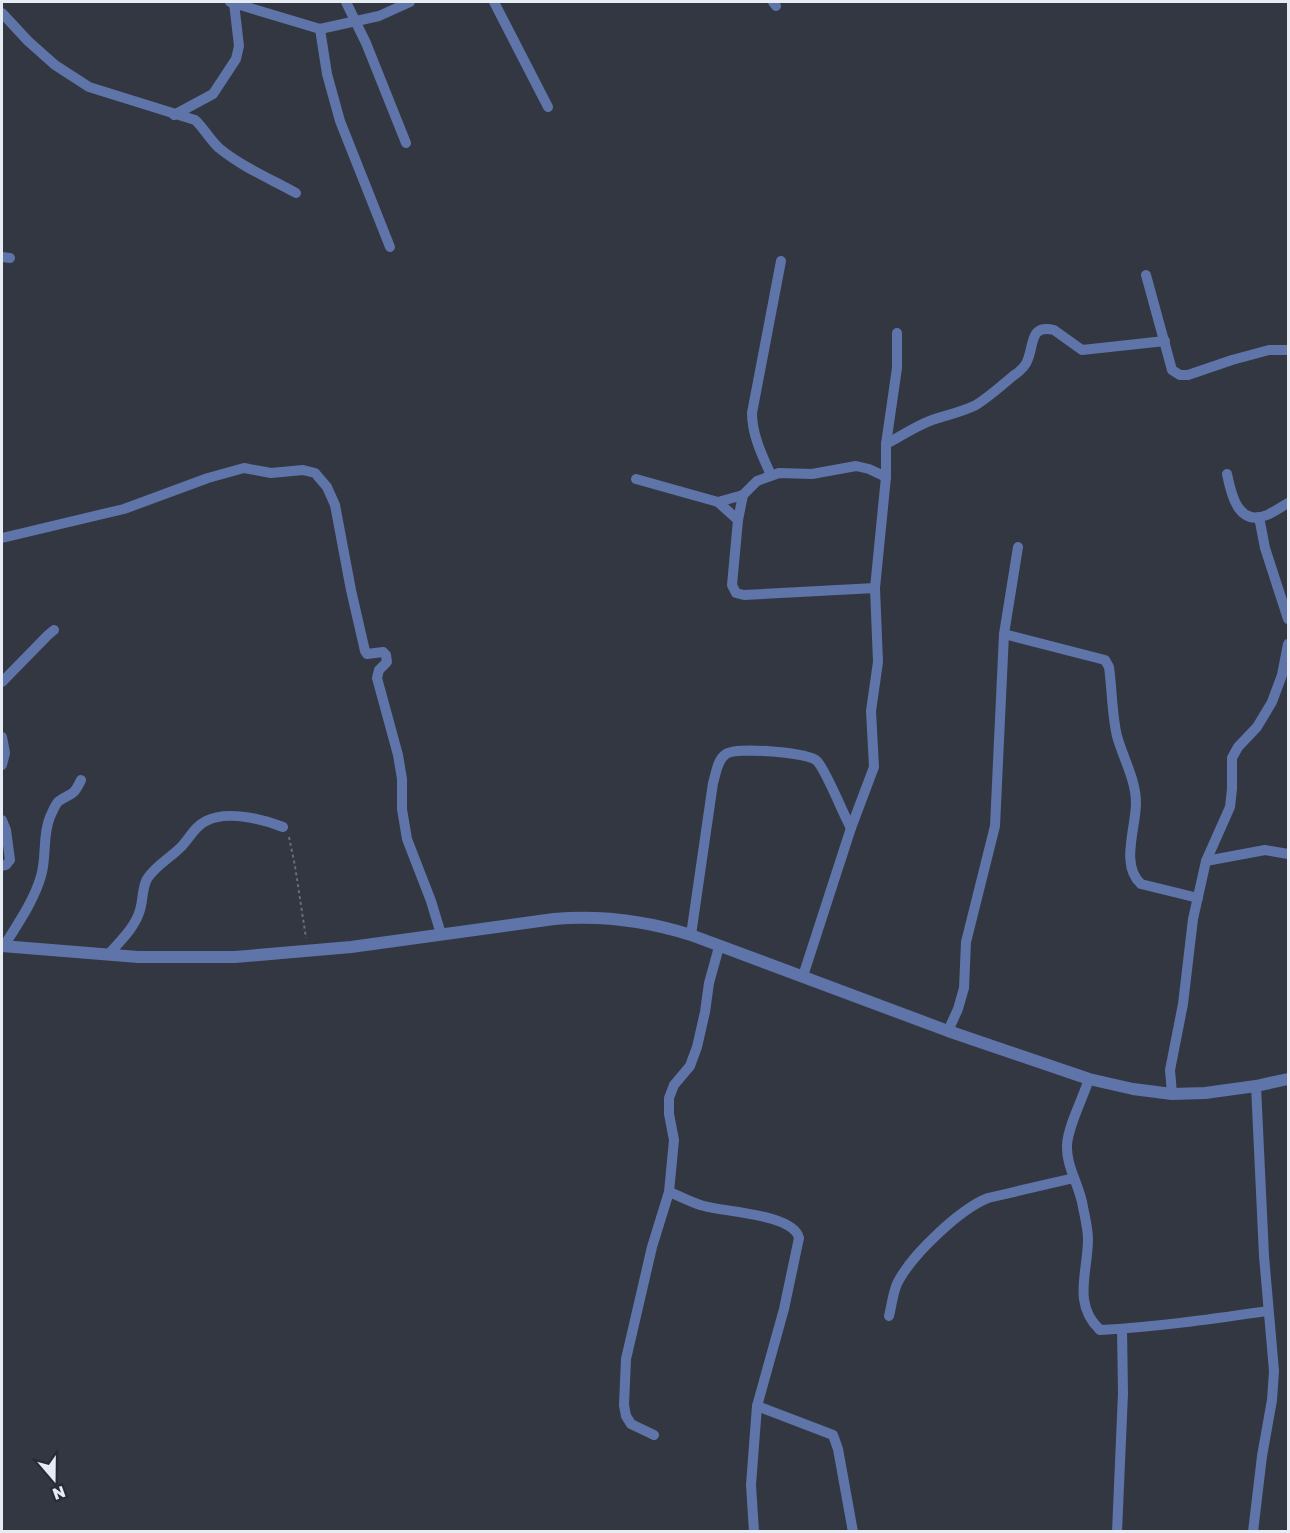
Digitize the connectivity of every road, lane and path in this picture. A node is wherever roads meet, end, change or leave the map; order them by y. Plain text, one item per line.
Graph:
1 (232, 2) edge
2 (346, 2) edge
3 (410, 2) edge
4 (494, 2) edge
5 (2, 12) edge
6 (355, 22) junction
7 (320, 29) junction
8 (548, 107) dead end
9 (174, 115) junction
10 (406, 143) dead end
11 (296, 193) dead end
12 (390, 247) dead end
13 (782, 261) dead end
14 (1146, 275) dead end
15 (897, 333) dead end
16 (1165, 341) junction
17 (1288, 350) edge
18 (886, 444) junction
19 (1227, 474) dead end
20 (771, 475) junction
21 (886, 477) junction
22 (636, 480) dead end
23 (743, 495) junction
24 (718, 502) junction
25 (1288, 503) edge
26 (1259, 517) junction
27 (738, 520) junction
28 (2, 538) edge
29 (1018, 547) dead end
30 (875, 588) junction
31 (1288, 620) edge
32 (54, 630) dead end
33 (1004, 634) junction
34 (1288, 644) edge
35 (2, 682) edge
36 (2, 737) edge
37 (2, 765) edge
38 (81, 780) dead end
39 (2, 820) edge
40 (283, 827) joint
41 (850, 828) junction
42 (1288, 854) edge
43 (1206, 861) junction
44 (2, 866) edge
45 (1198, 898) junction
46 (441, 934) junction
47 (691, 935) junction
48 (3, 946) edge
49 (719, 947) junction
50 (308, 951) junction
51 (108, 955) junction
52 (803, 976) junction
53 (948, 1031) junction
54 (1089, 1079) junction
55 (1288, 1079) edge
56 (1256, 1086) junction
57 (1172, 1094) junction
58 (1074, 1178) junction
59 (669, 1192) junction
60 (1268, 1311) junction
61 (889, 1316) dead end
62 (1122, 1329) junction
63 (757, 1406) junction
64 (654, 1435) dead end
65 (754, 1532) edge
66 (853, 1532) edge
67 (1117, 1532) edge
68 (1253, 1532) edge

1 - 7 street
1 - 9 street
2 - 6 street
3 - 6 street
4 - 8 street
5 - 9 street
6 - 7 street
6 - 10 street
7 - 12 street
9 - 11 street
13 - 20 street
14 - 16 street
15 - 18 street
16 - 17 street
16 - 18 street
18 - 21 street
19 - 26 street
20 - 21 street
20 - 23 street
21 - 30 street
22 - 24 street
23 - 24 street
23 - 27 street
24 - 27 street
25 - 26 street
26 - 31 street
27 - 30 street
28 - 46 street
29 - 33 street
30 - 41 street
32 - 35 street
33 - 45 street
33 - 53 street
34 - 43 street
36 - 37 street
38 - 48 street
39 - 44 street
40 - 50 path
40 - 51 street
41 - 47 street
41 - 52 street
42 - 43 street
43 - 45 street
45 - 57 street
46 - 47 street
46 - 50 street
47 - 49 street
48 - 51 street
49 - 52 street
49 - 59 street
50 - 51 street
52 - 53 street
53 - 54 street
54 - 57 street
54 - 58 street
55 - 56 street
56 - 57 street
56 - 60 street
58 - 61 street
58 - 62 street
59 - 63 street
59 - 64 street
60 - 62 street
60 - 68 street
62 - 67 street
63 - 65 street
63 - 66 street

